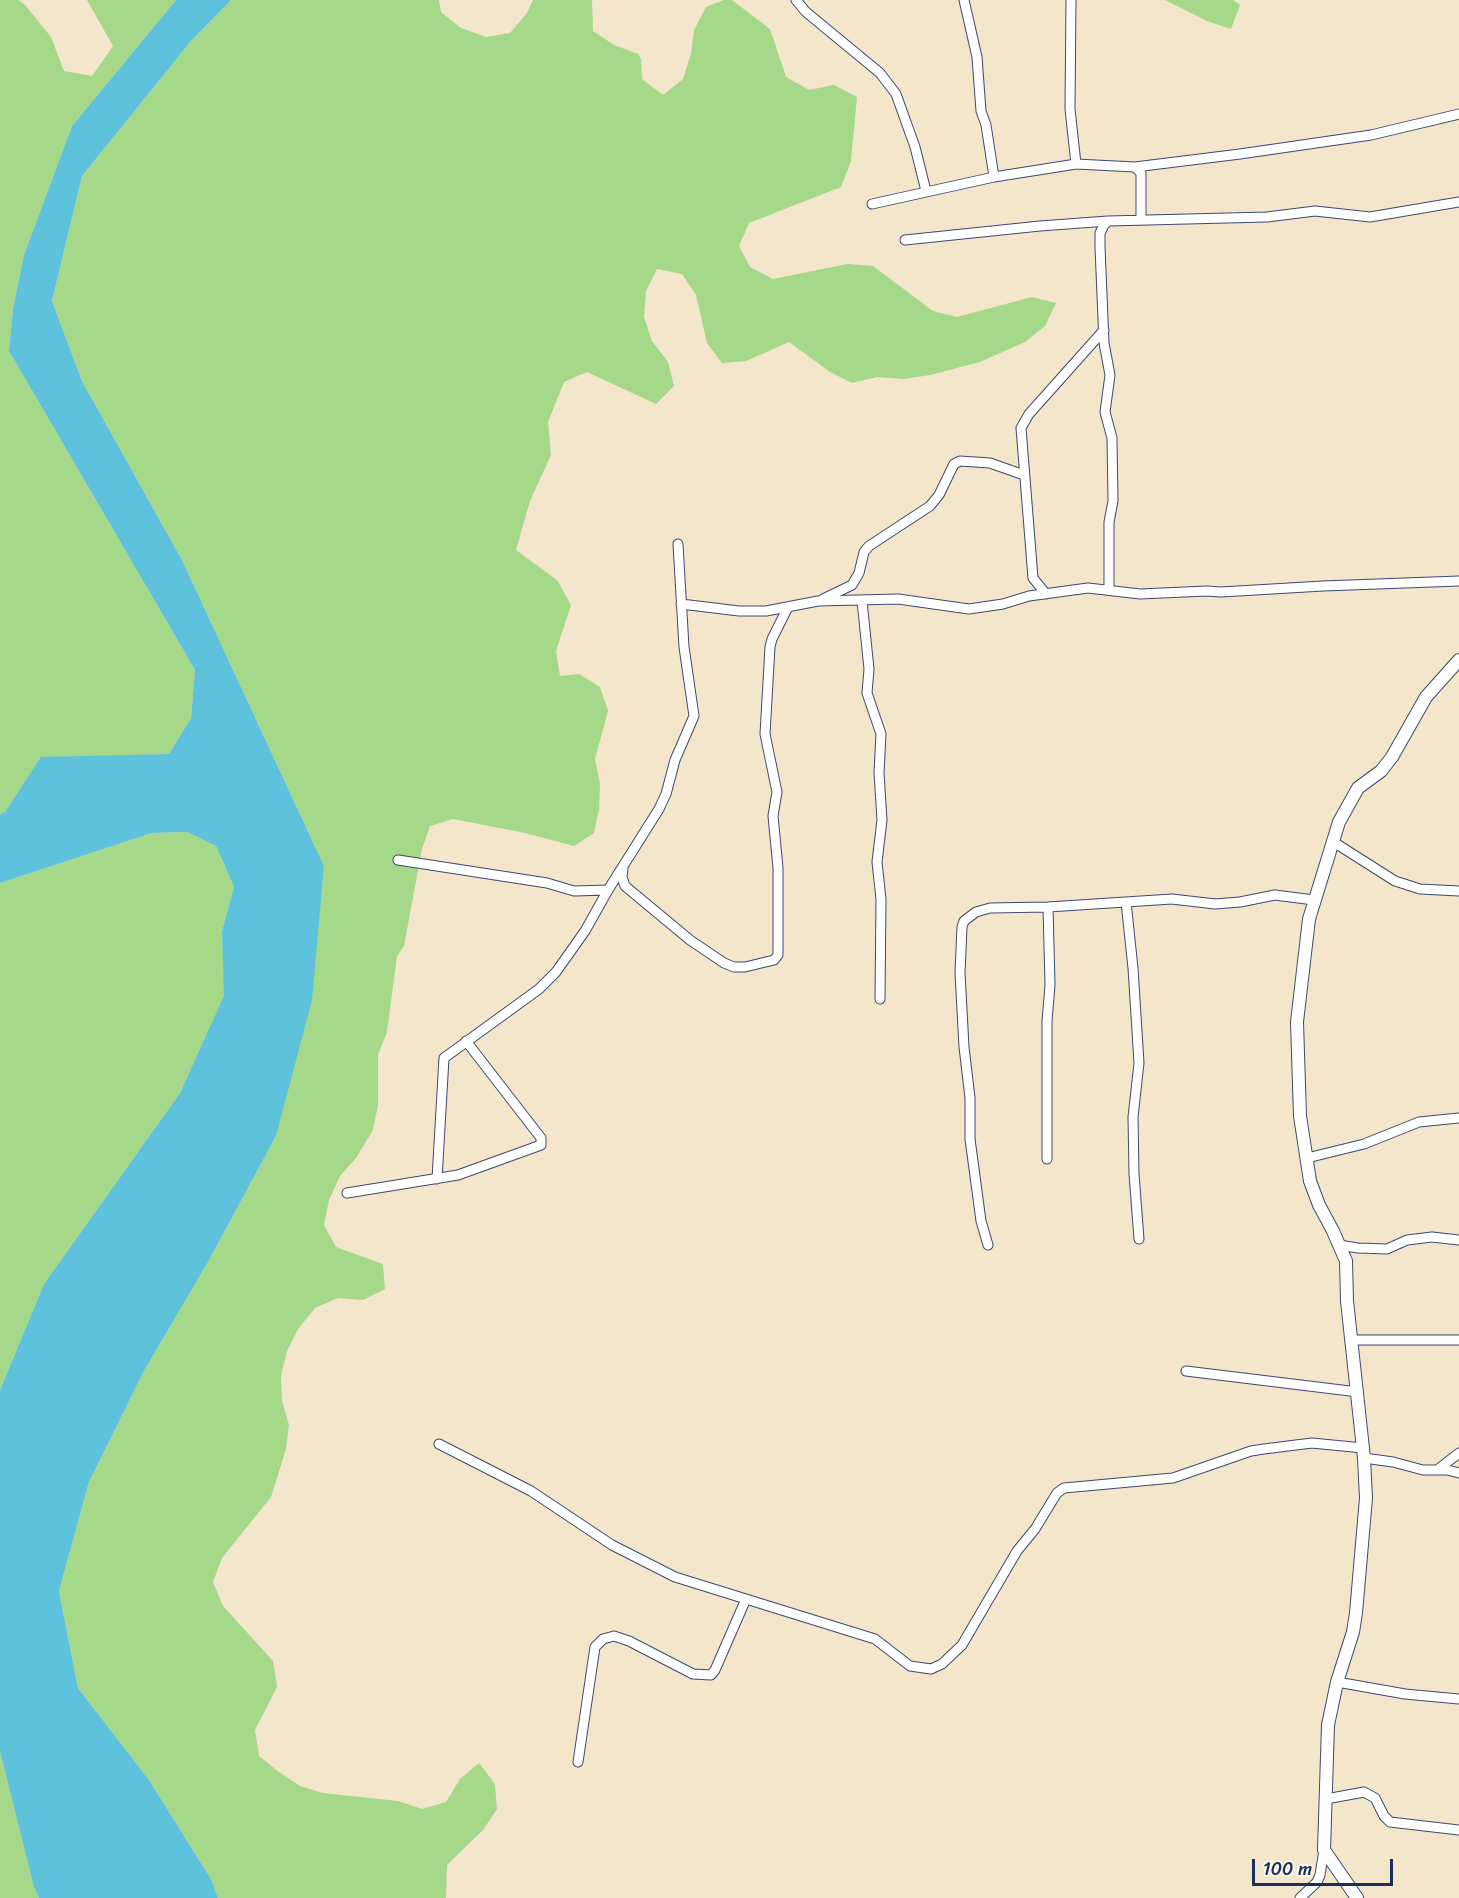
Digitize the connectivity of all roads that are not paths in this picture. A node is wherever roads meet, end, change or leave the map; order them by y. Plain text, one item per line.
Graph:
1 (796, 0) edge
2 (964, 0) edge
3 (1071, 0) edge
4 (1459, 114) edge
5 (1076, 164) junction
6 (1135, 167) junction
7 (994, 177) junction
8 (926, 191) junction
9 (1459, 202) edge
10 (872, 204) dead end
11 (1141, 220) junction
12 (1108, 221) junction
13 (905, 240) dead end
14 (1104, 330) junction
15 (1024, 475) junction
16 (678, 544) dead end
17 (1459, 581) edge
18 (1109, 589) junction
19 (1046, 594) junction
20 (818, 601) junction
21 (862, 601) junction
22 (681, 604) junction
23 (788, 607) junction
24 (1459, 660) edge
25 (1332, 841) junction
26 (398, 860) dead end
27 (624, 867) junction
28 (608, 890) junction
29 (1459, 891) edge
30 (1314, 900) junction
31 (1126, 902) junction
32 (1048, 907) junction
33 (880, 999) dead end
34 (466, 1041) junction
35 (1459, 1118) edge
36 (1306, 1158) junction
37 (1047, 1159) dead end
38 (437, 1179) junction
39 (347, 1194) dead end
40 (1139, 1239) dead end
41 (1459, 1240) edge
42 (988, 1245) dead end
43 (1339, 1245) junction
44 (1352, 1340) junction
45 (1459, 1340) edge
46 (1186, 1371) dead end
47 (1358, 1392) junction
48 (439, 1444) dead end
49 (1364, 1453) junction
50 (1459, 1453) edge
51 (1437, 1470) junction
52 (1459, 1473) edge
53 (746, 1599) junction
54 (1337, 1682) junction
55 (1459, 1698) edge
56 (578, 1762) dead end
57 (1326, 1799) junction
58 (1459, 1830) edge
59 (1324, 1850) junction
60 (1320, 1875) junction
61 (1342, 1878) junction
62 (1300, 1898) edge
63 (1357, 1898) edge

1 - 8 street
2 - 7 street
3 - 5 street
4 - 6 street
5 - 6 street
5 - 7 street
6 - 11 street
7 - 8 street
8 - 10 street
9 - 11 street
11 - 12 street
12 - 13 street
12 - 14 street
14 - 15 street
14 - 18 street
15 - 19 street
15 - 20 street
16 - 22 street
17 - 18 street
18 - 19 street
19 - 21 street
20 - 21 street
20 - 23 street
21 - 33 street
22 - 23 street
22 - 27 street
23 - 27 street
24 - 25 main road
25 - 29 street
25 - 30 main road
26 - 28 street
27 - 28 street
28 - 34 street
30 - 31 street
30 - 36 main road
31 - 32 street
31 - 40 street
32 - 37 street
32 - 42 street
34 - 38 street
34 - 38 street
35 - 36 street
36 - 43 main road
38 - 39 street
41 - 43 street
43 - 44 main road
44 - 45 street
44 - 47 main road
46 - 47 street
47 - 49 main road
48 - 53 street
49 - 51 street
49 - 53 street
49 - 54 main road
50 - 51 street
51 - 52 street
53 - 56 street
54 - 55 street
54 - 57 main road
57 - 58 street
57 - 59 main road
59 - 60 street
59 - 61 main road
60 - 61 street
60 - 62 street
61 - 63 main road

